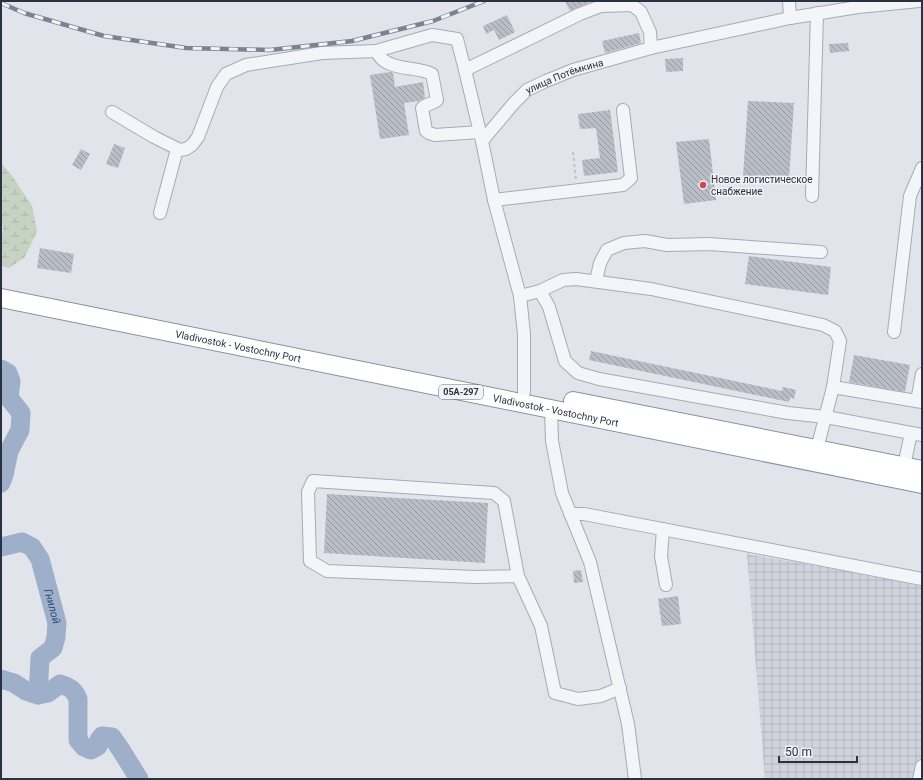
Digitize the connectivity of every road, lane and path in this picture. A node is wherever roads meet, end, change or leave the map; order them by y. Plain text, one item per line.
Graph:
1 (789, 1) edge
2 (919, 1) edge
3 (857, 4) edge
4 (817, 13) junction
5 (790, 18) junction
6 (651, 48) junction
7 (376, 51) junction
8 (466, 70) junction
9 (622, 110) dead end
10 (112, 112) dead end
11 (481, 136) junction
12 (177, 149) junction
13 (573, 152) dead end
14 (922, 168) edge
15 (577, 189) junction
16 (812, 196) dead end
17 (494, 200) junction
18 (160, 213) dead end
19 (821, 252) dead end
20 (596, 281) junction
21 (1, 286) edge
22 (540, 291) junction
23 (520, 296) junction
24 (1, 298) edge
25 (894, 332) dead end
26 (922, 374) edge
27 (833, 387) junction
28 (524, 392) junction
29 (920, 402) edge
30 (552, 410) junction
31 (826, 417) junction
32 (916, 434) edge
33 (817, 450) junction
34 (904, 466) junction
35 (922, 470) edge
36 (922, 484) edge
37 (570, 514) junction
38 (663, 529) junction
39 (518, 576) junction
40 (922, 579) edge
41 (666, 585) dead end
42 (620, 688) junction
43 (922, 766) edge
44 (635, 779) edge
45 (919, 779) edge

1 - 5 street
2 - 3 street, улица Потёмкина
3 - 4 street, улица Потёмкина
4 - 5 street, улица Потёмкина
4 - 16 street
5 - 6 street, улица Потёмкина
6 - 8 street
6 - 11 street, улица Потёмкина
7 - 8 street
7 - 11 street
7 - 12 street
8 - 11 street
9 - 15 street
10 - 12 street
11 - 17 street
12 - 18 street
13 - 15 path
14 - 25 street
15 - 17 street
17 - 23 street
19 - 20 street
20 - 22 street
20 - 27 street
21 - 28 highway, Vladivostok - Vostochny Port / 05А-297
22 - 23 street
22 - 31 street
23 - 28 street
24 - 30 highway, Vladivostok - Vostochny Port / 05А-297
26 - 29 street
27 - 29 street
27 - 31 street
28 - 33 highway, Vladivostok - Vostochny Port / 05А-297
30 - 36 highway, Vladivostok - Vostochny Port / 05А-297
30 - 37 street
31 - 32 street
31 - 33 street
32 - 34 street
33 - 34 highway, Vladivostok - Vostochny Port / 05А-297
34 - 35 highway, Vladivostok - Vostochny Port / 05А-297
37 - 38 street
37 - 42 street
38 - 40 street
38 - 41 street
39 - 39 street
39 - 42 street
42 - 44 street
43 - 45 street

